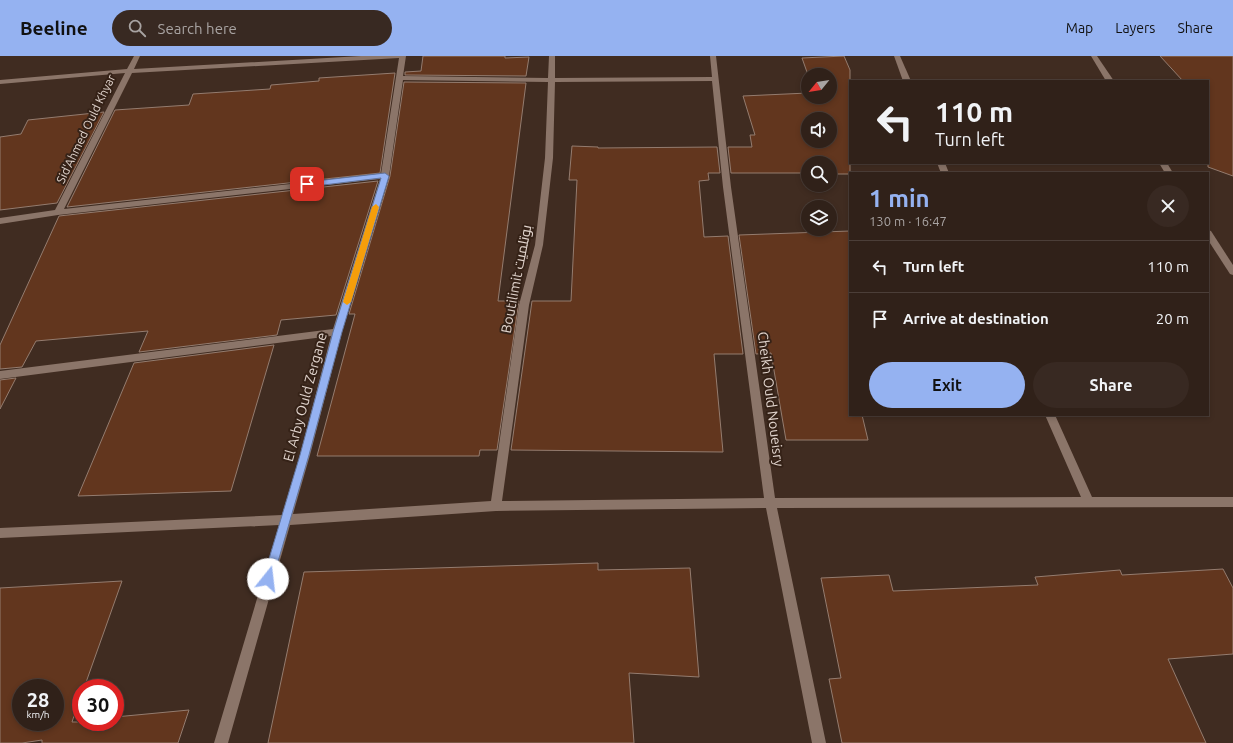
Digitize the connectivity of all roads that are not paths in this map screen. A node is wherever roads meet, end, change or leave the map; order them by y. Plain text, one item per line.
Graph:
1 (137, 56) edge
2 (398, 56) edge
3 (403, 56) edge
4 (552, 56) edge
5 (713, 56) edge
6 (897, 56) edge
7 (1094, 56) edge
8 (128, 71) junction
9 (400, 78) junction
10 (716, 79) junction
11 (552, 80) junction
12 (907, 80) edge
13 (1109, 80) edge
14 (0, 82) edge
15 (385, 176) junction
16 (58, 212) junction
17 (0, 221) edge
18 (1209, 235) edge
19 (1233, 272) edge
20 (338, 332) junction
21 (0, 375) edge
22 (1050, 416) edge
23 (1088, 502) junction
24 (1233, 502) edge
25 (770, 503) junction
26 (496, 506) junction
27 (285, 520) junction
28 (0, 533) edge
29 (221, 743) edge
30 (819, 743) edge

1 - 8 street, Sid'Ahmed Ould Khyar
2 - 8 street
3 - 9 street, El Arby Ould Zergane
4 - 11 street, Boutilimit بوتلميت
5 - 10 street, Cheikh Ould Noueisry
6 - 12 street
7 - 13 street
8 - 14 street
8 - 16 street, Sid'Ahmed Ould Khyar
9 - 11 street
9 - 15 street, El Arby Ould Zergane
10 - 11 street
10 - 25 street, Cheikh Ould Noueisry
11 - 26 street, Boutilimit بوتلميت
15 - 16 street
15 - 20 street, El Arby Ould Zergane
16 - 17 street
18 - 19 street
20 - 21 street
20 - 27 street, El Arby Ould Zergane
22 - 23 street
23 - 24 street
23 - 25 street
25 - 26 street
25 - 30 street, Cheikh Ould Noueisry
26 - 27 street
27 - 28 street
27 - 29 street, El Arby Ould Zergane

